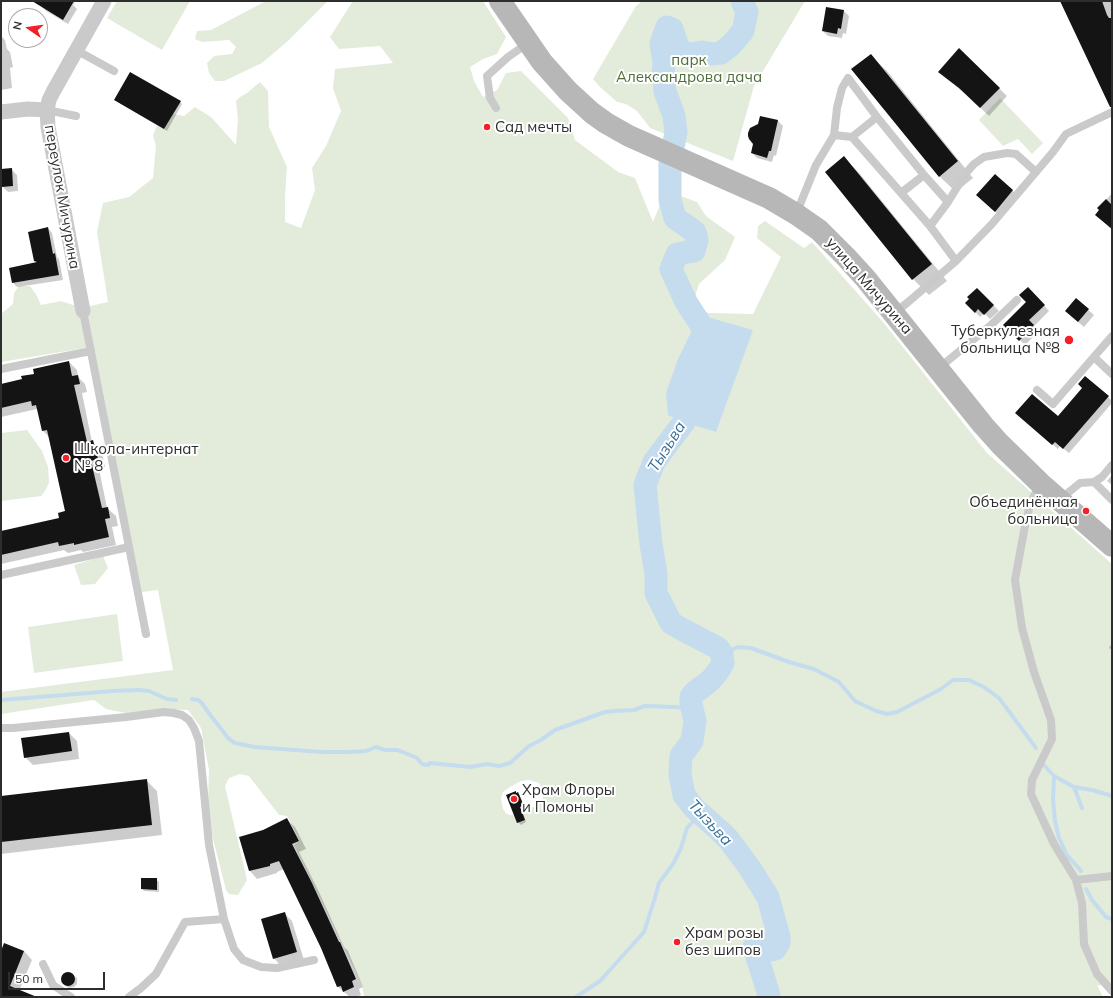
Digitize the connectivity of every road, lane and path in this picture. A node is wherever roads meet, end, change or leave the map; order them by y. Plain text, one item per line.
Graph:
1 (104, 1) edge
2 (500, 1) edge
3 (1107, 1) edge
4 (1112, 13) edge
5 (529, 43) junction
6 (76, 50) junction
7 (114, 71) dead end
8 (496, 108) dead end
9 (47, 110) junction
10 (1, 112) edge
11 (1112, 112) edge
12 (76, 116) dead end
13 (876, 117) junction
14 (834, 135) junction
15 (852, 137) junction
16 (1036, 172) junction
17 (924, 175) junction
18 (901, 193) junction
19 (948, 202) junction
20 (796, 214) junction
21 (930, 226) junction
22 (956, 261) junction
23 (1017, 300) dead end
24 (83, 311) joint
25 (893, 313) junction
26 (1112, 336) edge
27 (91, 351) junction
28 (1094, 357) junction
29 (1, 369) edge
30 (938, 369) junction
31 (1112, 374) edge
32 (1037, 390) dead end
33 (1112, 465) edge
34 (1094, 482) junction
35 (1040, 483) junction
36 (1112, 500) edge
37 (1061, 501) junction
38 (1110, 541) edge
39 (129, 547) junction
40 (1, 575) edge
41 (146, 634) dead end
42 (1, 728) edge
43 (1112, 876) edge
44 (1076, 880) junction
45 (224, 919) junction
46 (314, 960) dead end
47 (42, 964) dead end
48 (1112, 991) edge
49 (71, 997) edge
50 (129, 997) edge

1 - 6 street, переулок Мичурина
2 - 5 main road, улица Мичурина
3 - 4 lane
5 - 8 lane
5 - 20 main road, улица Мичурина
6 - 7 lane
6 - 9 street, переулок Мичурина
9 - 10 street
9 - 12 lane
9 - 24 street, переулок Мичурина
11 - 16 lane
13 - 14 lane
13 - 15 lane
13 - 17 lane
14 - 15 lane
14 - 20 lane
15 - 18 lane
16 - 19 lane
16 - 22 lane
17 - 18 lane
17 - 19 lane
18 - 21 lane
19 - 21 lane
20 - 25 main road, улица Мичурина
21 - 22 lane
22 - 25 lane
23 - 30 lane
24 - 27 lane
25 - 30 main road, улица Мичурина
26 - 28 lane
27 - 29 lane
27 - 39 lane
28 - 31 lane
28 - 32 lane
30 - 35 main road, улица Мичурина
33 - 34 lane
34 - 36 lane
34 - 37 lane
35 - 37 main road, улица Мичурина
35 - 44 lane
37 - 38 main road, улица Мичурина
39 - 40 lane
39 - 41 lane
42 - 45 lane
43 - 44 lane
44 - 48 lane
45 - 46 lane
45 - 50 lane
47 - 49 lane

